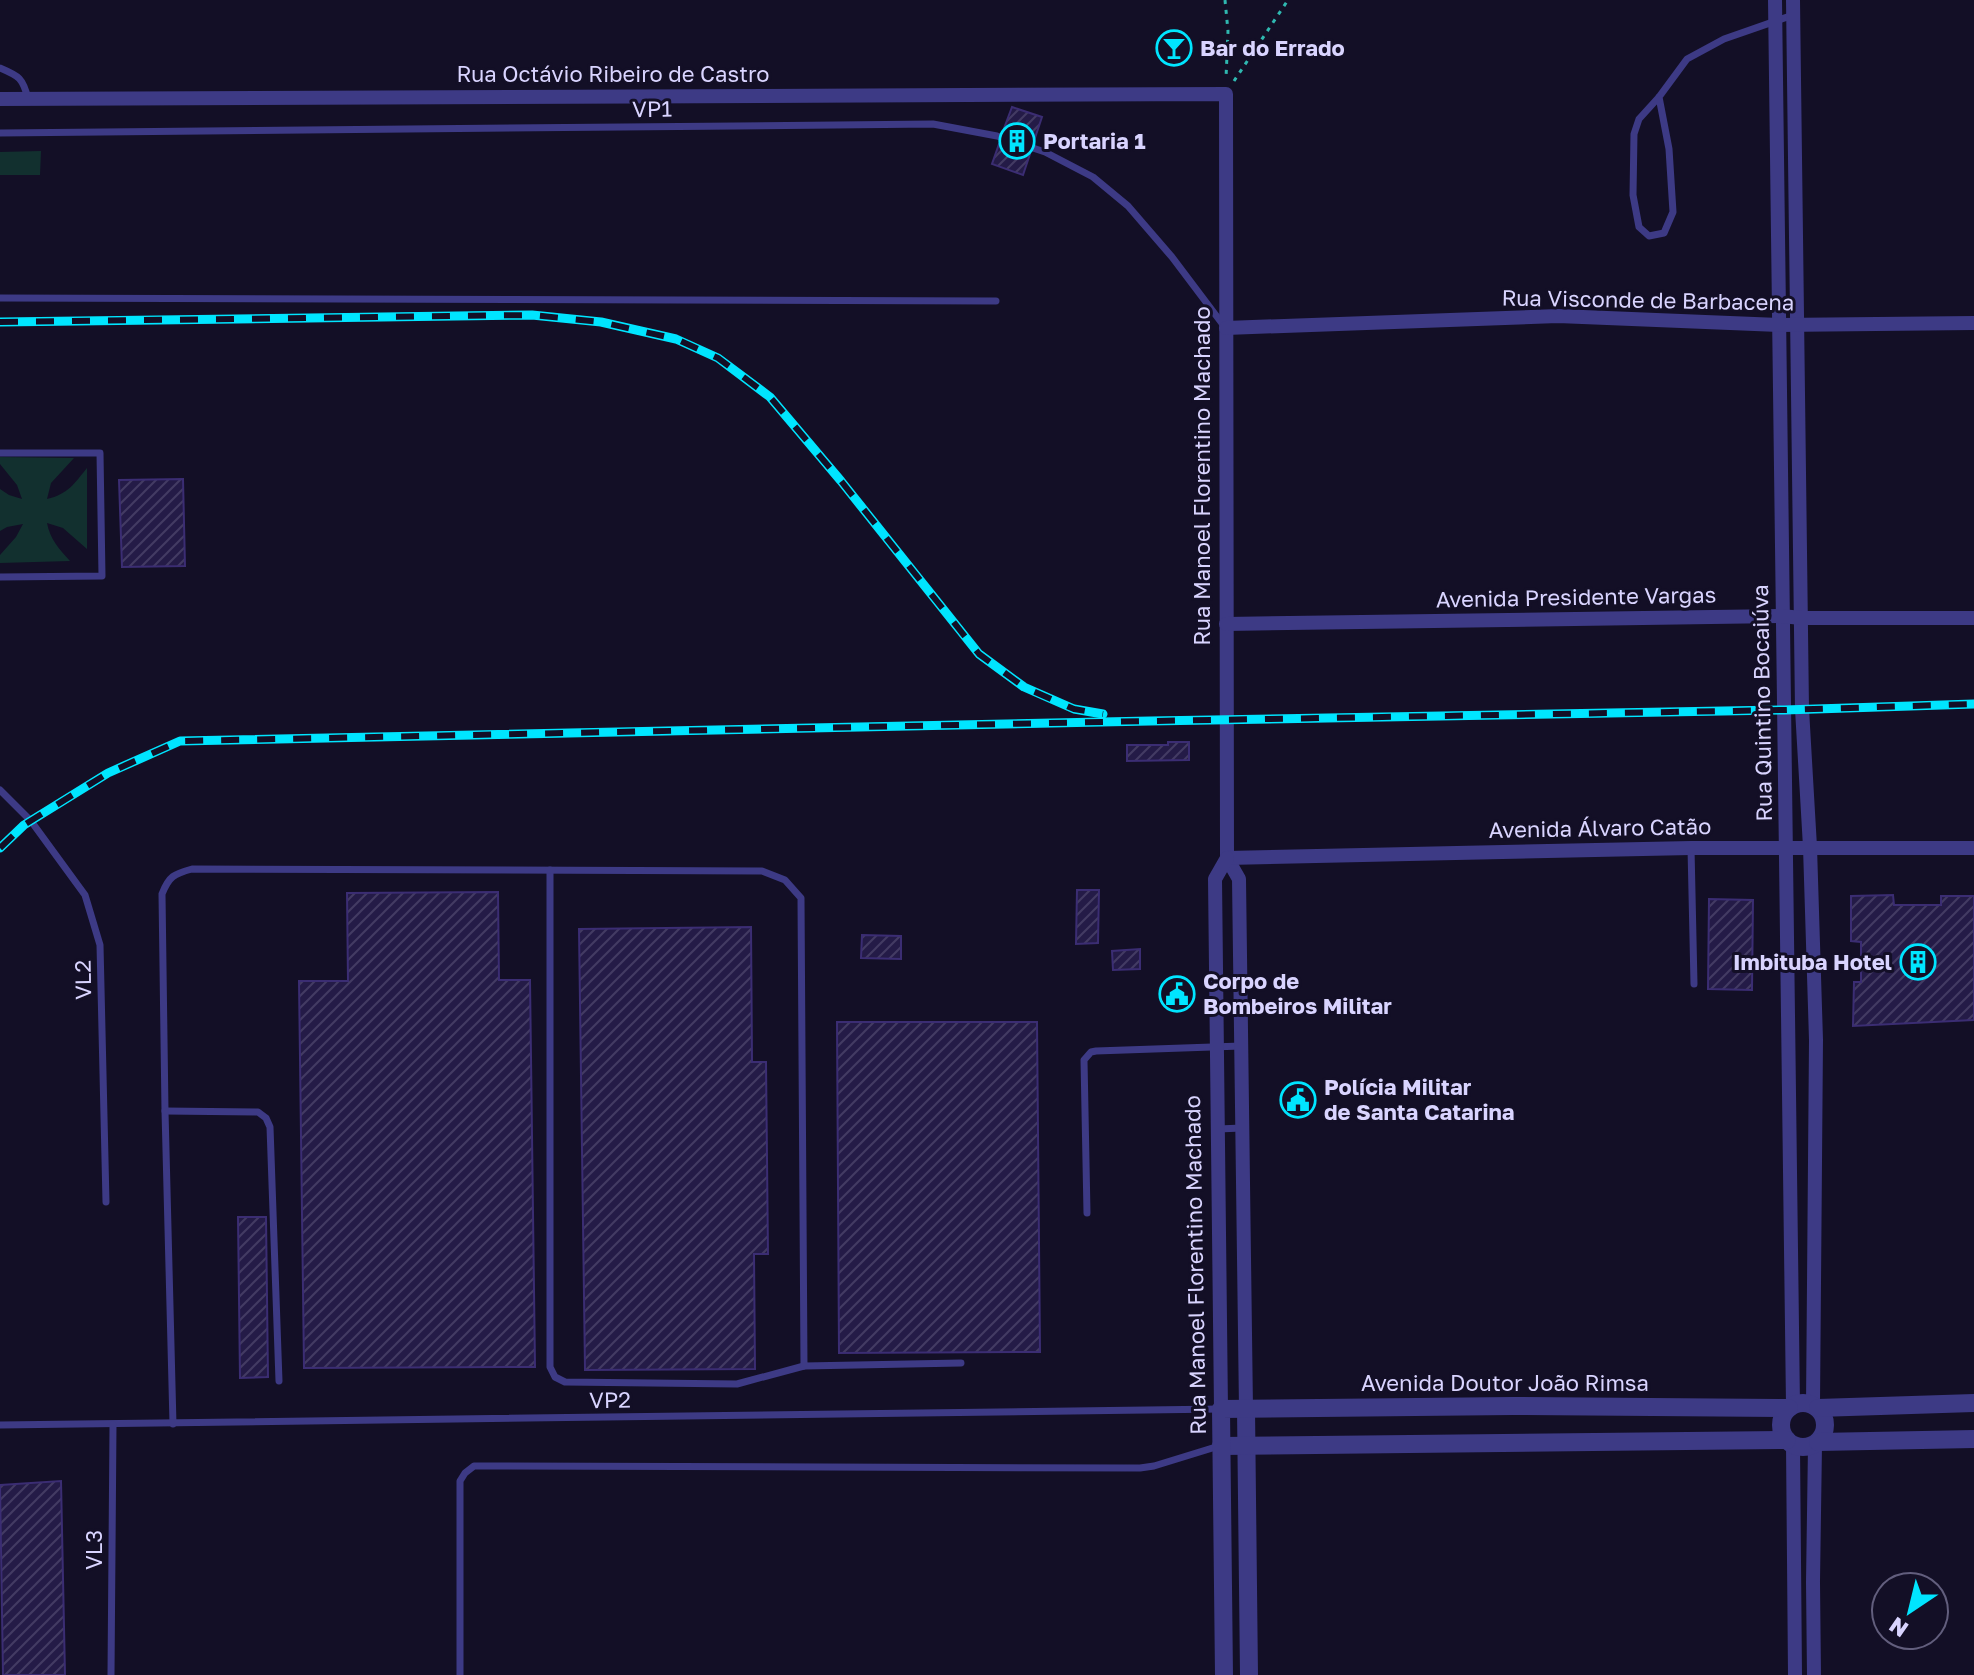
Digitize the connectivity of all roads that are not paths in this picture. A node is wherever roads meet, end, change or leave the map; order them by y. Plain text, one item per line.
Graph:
1 (1775, 0) edge
2 (1793, 7) edge
3 (1775, 20) junction
4 (0, 68) edge
5 (1226, 94) joint
6 (1659, 97) junction
7 (0, 99) edge
8 (28, 99) junction
9 (0, 133) edge
10 (1777, 152) junction
11 (1795, 153) junction
12 (0, 298) edge
13 (996, 301) dead end
14 (1974, 308) edge
15 (1974, 323) edge
16 (1779, 325) junction
17 (1797, 325) junction
18 (1226, 328) junction
19 (0, 453) edge
20 (1781, 461) junction
21 (1799, 462) junction
22 (0, 577) edge
23 (1782, 616) junction
24 (1801, 618) junction
25 (1974, 618) edge
26 (1226, 624) junction
27 (1, 792) edge
28 (1786, 847) junction
29 (1810, 847) junction
30 (1691, 848) junction
31 (1974, 848) edge
32 (1227, 858) junction
33 (550, 870) junction
34 (1694, 984) dead end
35 (1789, 1040) junction
36 (1816, 1040) junction
37 (1241, 1046) junction
38 (1217, 1048) junction
39 (165, 1111) junction
40 (1242, 1128) junction
41 (1218, 1129) junction
42 (106, 1202) dead end
43 (1087, 1213) dead end
44 (1790, 1213) junction
45 (1814, 1213) junction
46 (1789, 1257) junction
47 (1814, 1257) junction
48 (961, 1363) dead end
49 (804, 1366) junction
50 (279, 1381) dead end
51 (1974, 1403) edge
52 (1791, 1406) junction
53 (1816, 1406) junction
54 (1221, 1409) junction
55 (1246, 1409) junction
56 (173, 1424) junction
57 (0, 1425) edge
58 (113, 1425) junction
59 (1514, 1425) junction
60 (1974, 1439) edge
61 (1790, 1443) junction
62 (1816, 1443) junction
63 (1246, 1445) junction
64 (1221, 1446) junction
65 (1794, 1581) junction
66 (1813, 1582) junction
67 (111, 1675) edge
68 (460, 1675) edge
69 (1224, 1675) edge
70 (1249, 1675) edge
71 (1795, 1675) edge
72 (1814, 1675) edge

1 - 3 street, Rua Quintino Bocaiúva
2 - 3 lane
2 - 11 street, Rua Quintino Bocaiúva
3 - 6 lane
3 - 10 street, Rua Quintino Bocaiúva
4 - 8 lane
5 - 8 street, Rua Octávio Ribeiro de Castro
5 - 18 street, Rua Manoel Florentino Machado
6 - 6 lane
7 - 8 street, Rua Octávio Ribeiro de Castro
9 - 18 lane, VP1
10 - 11 street
10 - 16 street, Rua Quintino Bocaiúva
11 - 17 street, Rua Quintino Bocaiúva
12 - 13 lane
14 - 15 street
15 - 17 street, Rua Visconde de Barbacena
16 - 17 street, Rua Visconde de Barbacena
16 - 18 street, Rua Visconde de Barbacena
16 - 20 street, Rua Quintino Bocaiúva
17 - 21 street, Rua Quintino Bocaiúva
18 - 26 street, Rua Manoel Florentino Machado
19 - 22 lane
20 - 21 street
20 - 23 street, Rua Quintino Bocaiúva
21 - 24 street, Rua Quintino Bocaiúva
23 - 24 street, Avenida Presidente Vargas
23 - 26 street, Avenida Presidente Vargas
23 - 28 street, Rua Quintino Bocaiúva
24 - 25 street, Avenida Presidente Vargas
24 - 29 street, Rua Quintino Bocaiúva
26 - 32 street, Rua Manoel Florentino Machado
27 - 42 lane, VL2
28 - 29 street, Avenida Álvaro Catão
28 - 30 street, Avenida Álvaro Catão
28 - 35 street, Rua Quintino Bocaiúva
29 - 31 street, Avenida Álvaro Catão
29 - 36 street, Rua Quintino Bocaiúva
30 - 32 street, Avenida Álvaro Catão
30 - 34 lane
32 - 37 street, Rua Manoel Florentino Machado
32 - 38 street, Rua Manoel Florentino Machado
33 - 39 lane
33 - 49 lane
33 - 49 lane
35 - 36 street
35 - 44 street, Rua Quintino Bocaiúva
36 - 45 street, Rua Quintino Bocaiúva
37 - 38 lane
37 - 40 street, Rua Manoel Florentino Machado
38 - 41 street, Rua Manoel Florentino Machado
38 - 43 lane
39 - 50 lane
39 - 56 lane
40 - 41 lane
40 - 55 street, Rua Manoel Florentino Machado
41 - 54 street, Rua Manoel Florentino Machado
44 - 45 street
44 - 46 street, Rua Quintino Bocaiúva
45 - 47 street, Rua Quintino Bocaiúva
46 - 47 street
46 - 52 street, Rua Quintino Bocaiúva
47 - 53 street, Rua Quintino Bocaiúva
48 - 49 lane
51 - 53 street
52 - 53 street
52 - 59 street, Avenida Doutor João Rimsa
52 - 61 street
53 - 62 street
54 - 55 street, Avenida Doutor João Rimsa
54 - 56 lane, VP2
54 - 64 street, Rua Manoel Florentino Machado
55 - 59 street, Avenida Doutor João Rimsa
55 - 63 street, Rua Manoel Florentino Machado
56 - 58 lane, VP2
57 - 58 lane, VP2
58 - 67 lane, VL3
59 - 61 street, Avenida Doutor João Rimsa
59 - 63 street, Avenida Doutor João Rimsa
60 - 62 street
61 - 62 street
61 - 65 street
62 - 66 street
63 - 64 street, Avenida Doutor João Rimsa
63 - 70 street, Rua Manoel Florentino Machado
64 - 68 lane
64 - 69 street, Rua Manoel Florentino Machado
65 - 66 street
65 - 71 street
66 - 72 street

